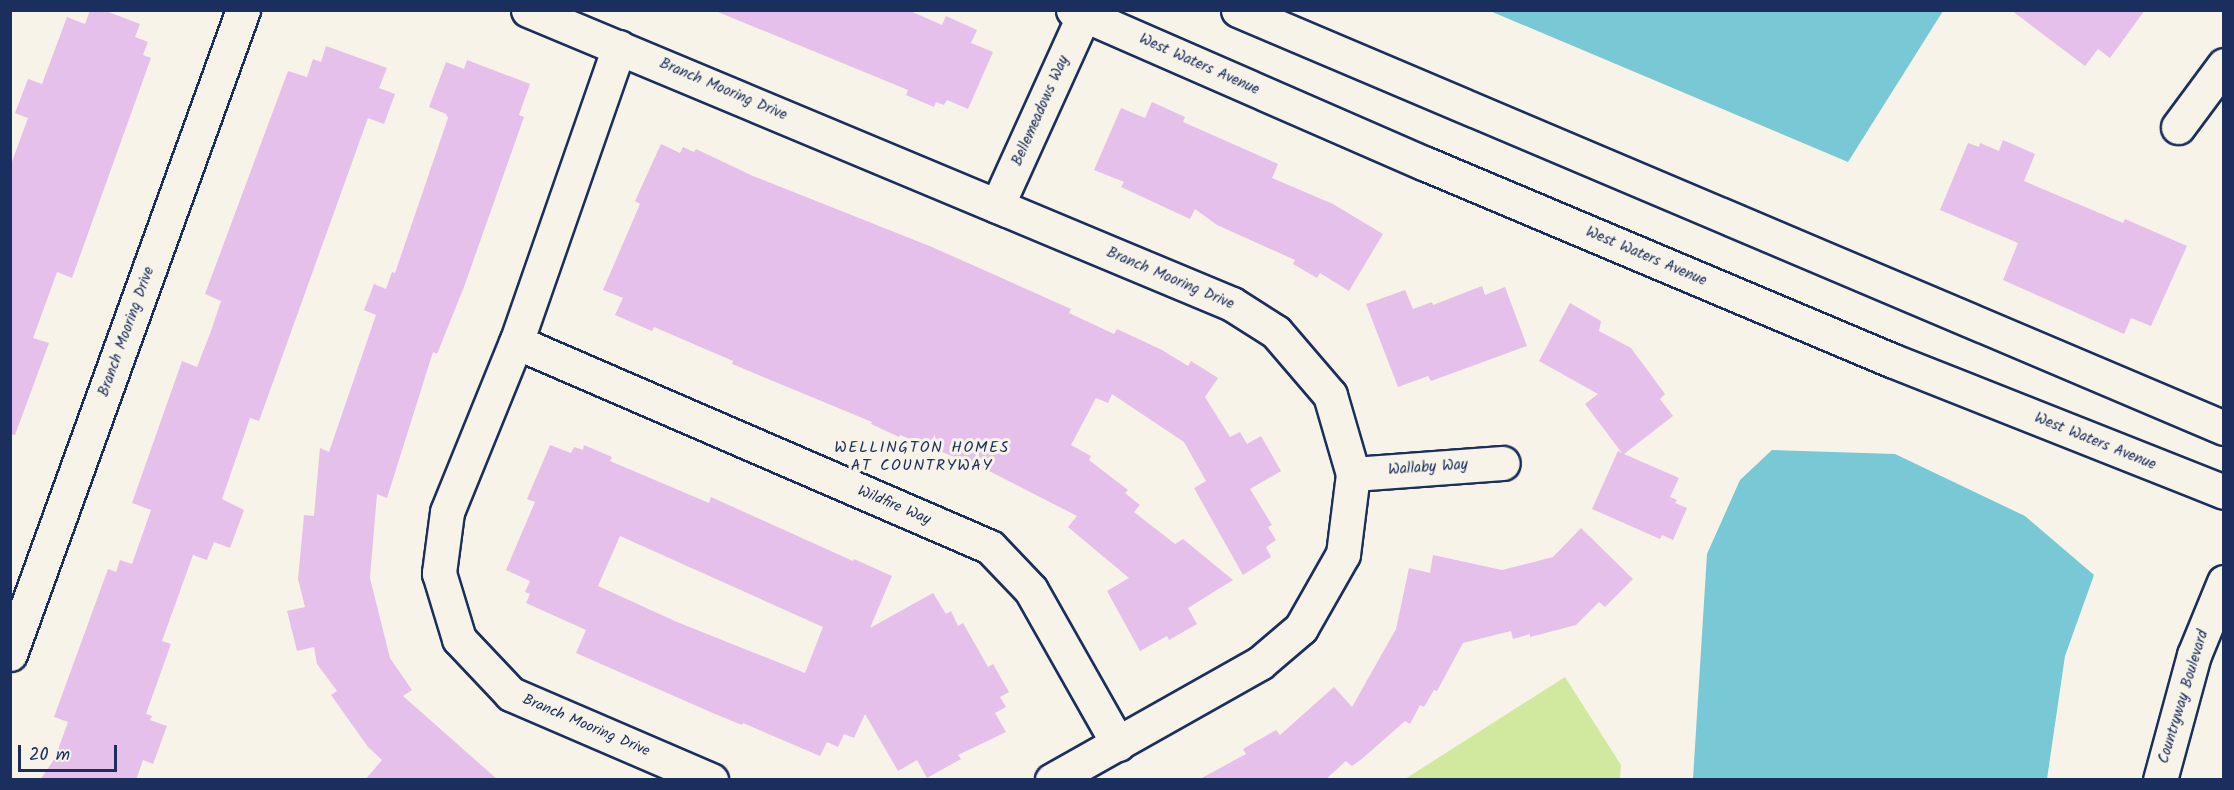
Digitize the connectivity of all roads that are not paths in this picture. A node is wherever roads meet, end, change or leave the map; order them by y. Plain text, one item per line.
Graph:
1 (243, 10) edge
2 (528, 10) edge
3 (1238, 10) edge
4 (1081, 12) edge
5 (619, 47) junction
6 (2223, 65) edge
7 (2178, 127) dead end
8 (997, 206) junction
9 (516, 342) junction
10 (2223, 428) edge
11 (1503, 463) dead end
12 (1353, 474) junction
13 (2223, 492) edge
14 (2223, 582) edge
15 (10, 654) edge
16 (1118, 744) junction
17 (711, 780) edge
18 (1052, 780) edge
19 (2160, 780) edge

1 - 15 street, Branch Mooring Drive
2 - 5 street, Branch Mooring Drive
3 - 10 street
4 - 8 street, Bellemeadows Way
4 - 13 street, West Waters Avenue
5 - 8 street, Branch Mooring Drive
5 - 9 street, Branch Mooring Drive
6 - 7 street
8 - 12 street, Branch Mooring Drive
9 - 16 street, Wildfire Way
9 - 17 street, Branch Mooring Drive
11 - 12 street, Wallaby Way
12 - 16 street, Branch Mooring Drive
14 - 19 street, Countryway Boulevard
16 - 18 street, Branch Mooring Drive

